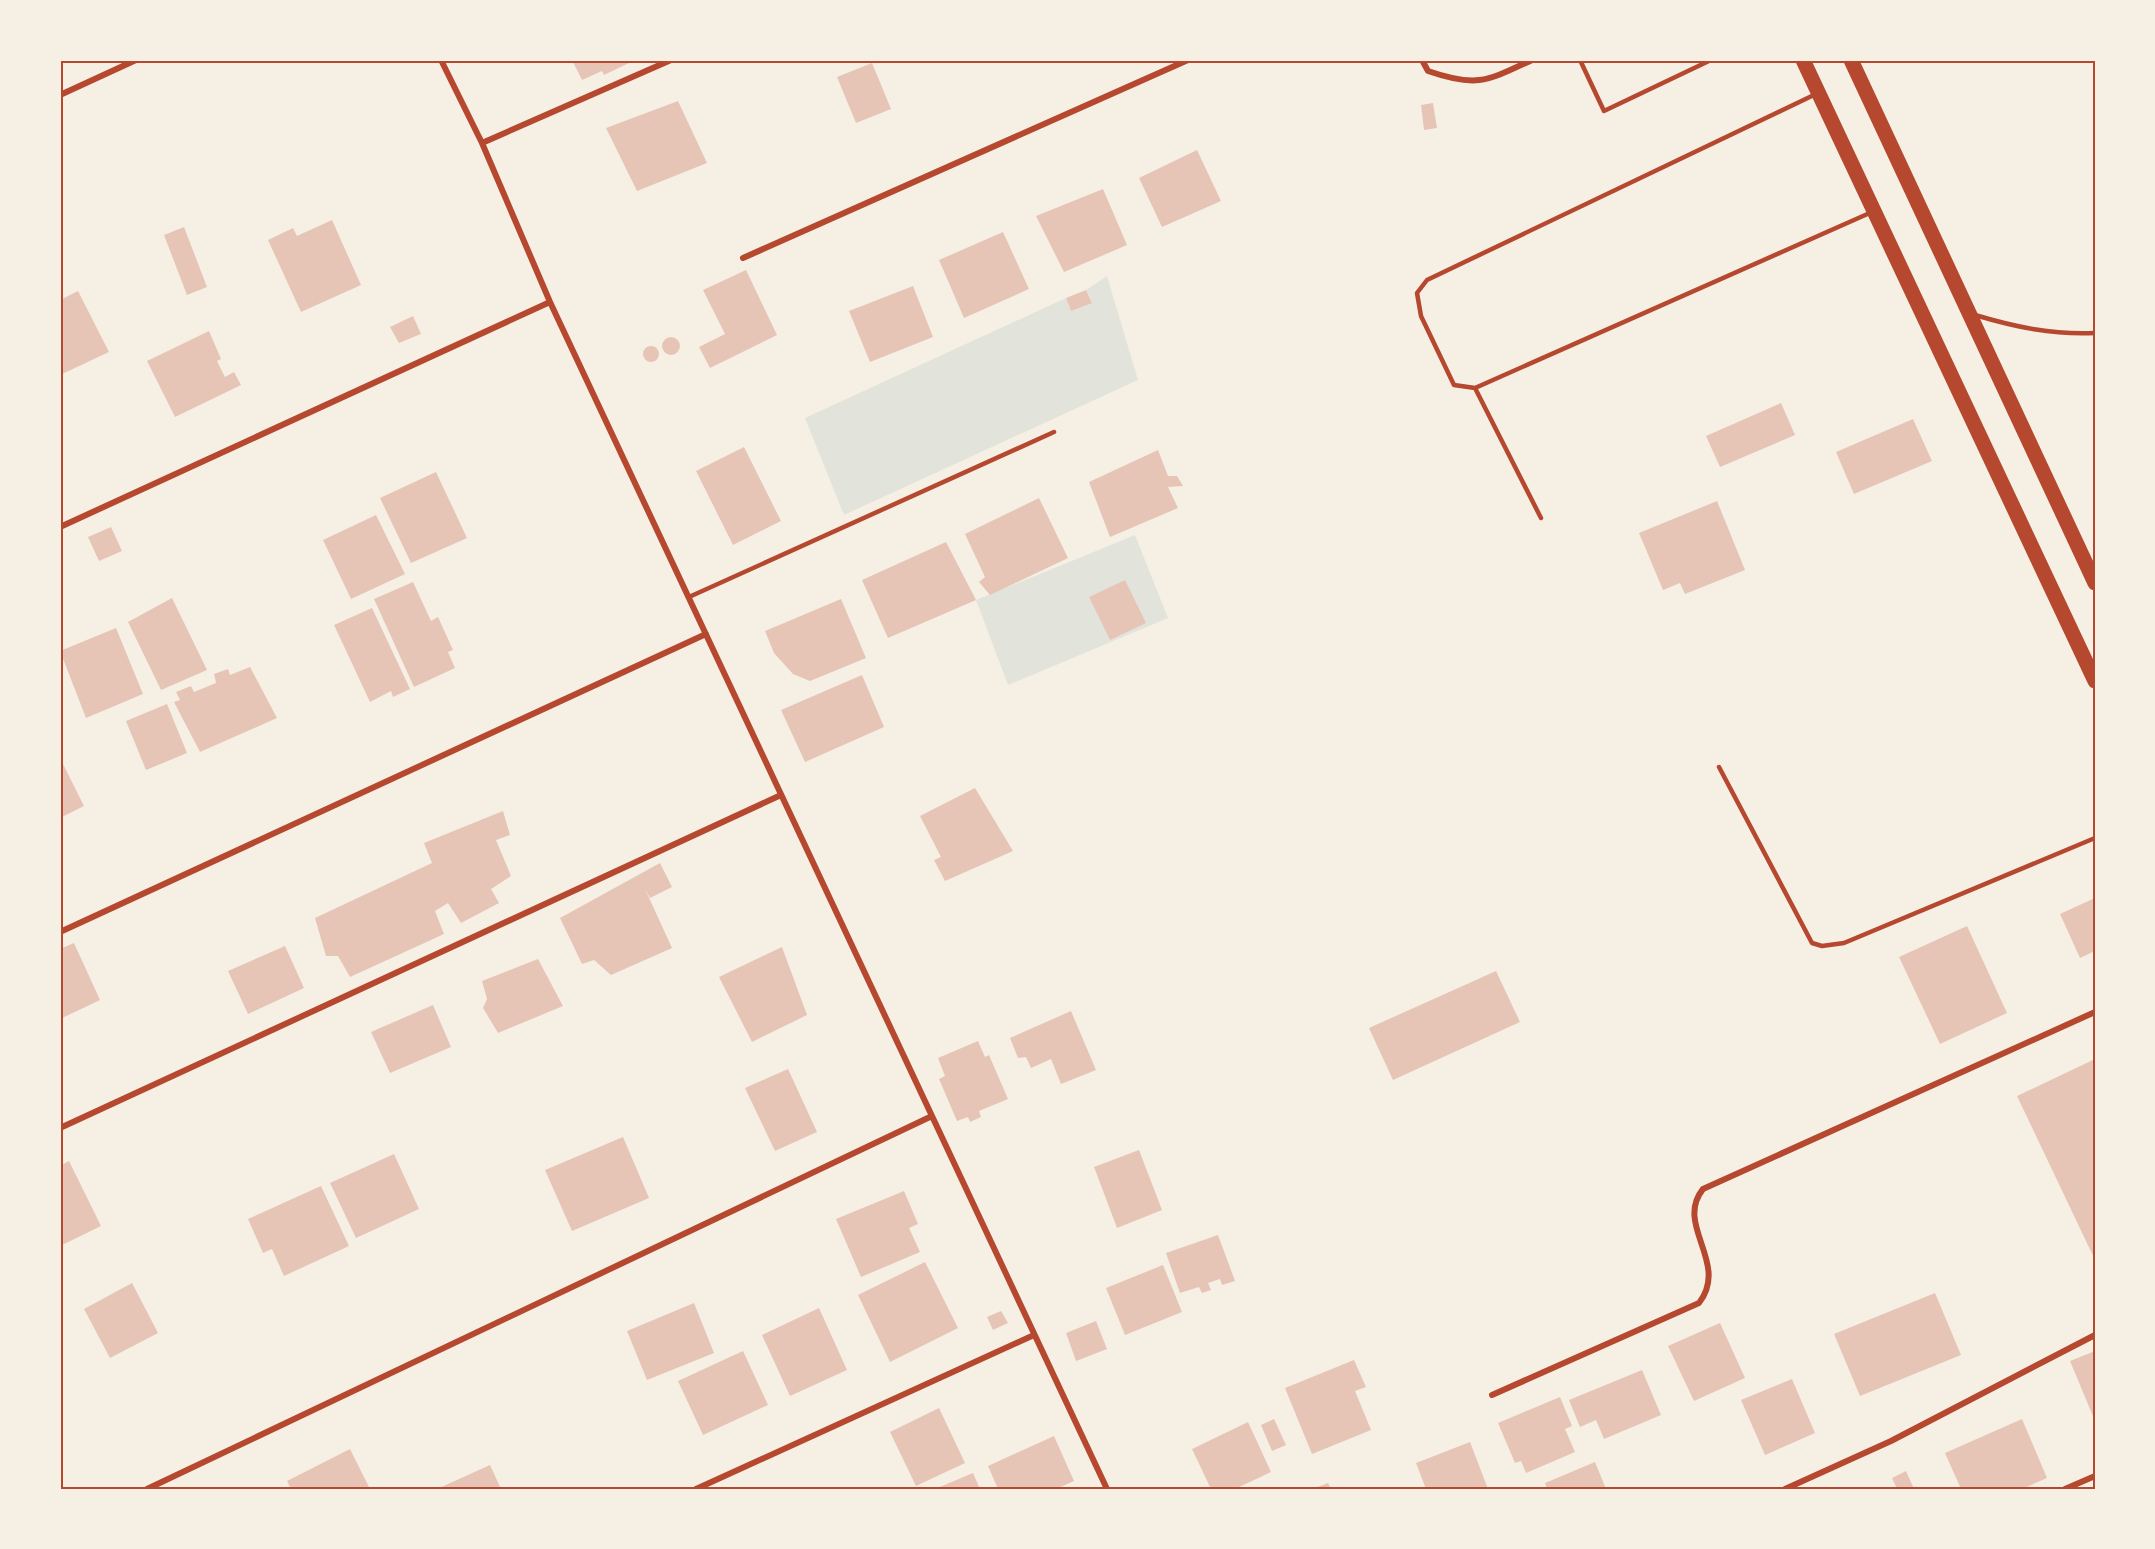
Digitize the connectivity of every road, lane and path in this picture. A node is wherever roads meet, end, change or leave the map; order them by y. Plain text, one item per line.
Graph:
1 (136, 60) edge
2 (441, 60) edge
3 (671, 60) edge
4 (1188, 60) edge
5 (1422, 60) edge
6 (1532, 60) edge
7 (1580, 60) edge
8 (1711, 60) edge
9 (1803, 60) edge
10 (1851, 60) edge
11 (1818, 93) junction
12 (60, 95) edge
13 (482, 143) junction
14 (1874, 211) junction
15 (743, 258) dead end
16 (550, 302) junction
17 (1967, 312) junction
18 (2095, 333) edge
19 (1475, 388) junction
20 (1054, 432) dead end
21 (1541, 518) dead end
22 (60, 527) edge
23 (2095, 583) edge
24 (688, 597) junction
25 (706, 634) junction
26 (2095, 681) edge
27 (1719, 767) dead end
28 (781, 795) junction
29 (2095, 838) edge
30 (60, 932) edge
31 (2095, 1012) edge
32 (932, 1116) junction
33 (60, 1128) edge
34 (1035, 1335) junction
35 (2095, 1335) edge
36 (1492, 1395) dead end
37 (2095, 1476) edge
38 (147, 1489) edge
39 (696, 1489) edge
40 (1107, 1489) edge
41 (1785, 1489) edge
42 (2065, 1489) edge

1 - 12 street
2 - 13 street
3 - 13 street
4 - 15 street
5 - 6 street
7 - 8 lane
9 - 11 main road
10 - 17 main road
11 - 14 main road
11 - 19 lane
13 - 16 street
14 - 19 lane
14 - 26 main road
16 - 22 street
16 - 24 street
17 - 18 lane
17 - 23 main road
19 - 21 lane
20 - 24 lane
24 - 25 street
25 - 28 street
25 - 30 street
27 - 29 lane
28 - 32 street
28 - 33 street
31 - 36 street
32 - 34 street
32 - 38 street
34 - 39 street
34 - 40 street
35 - 41 street
37 - 42 street

